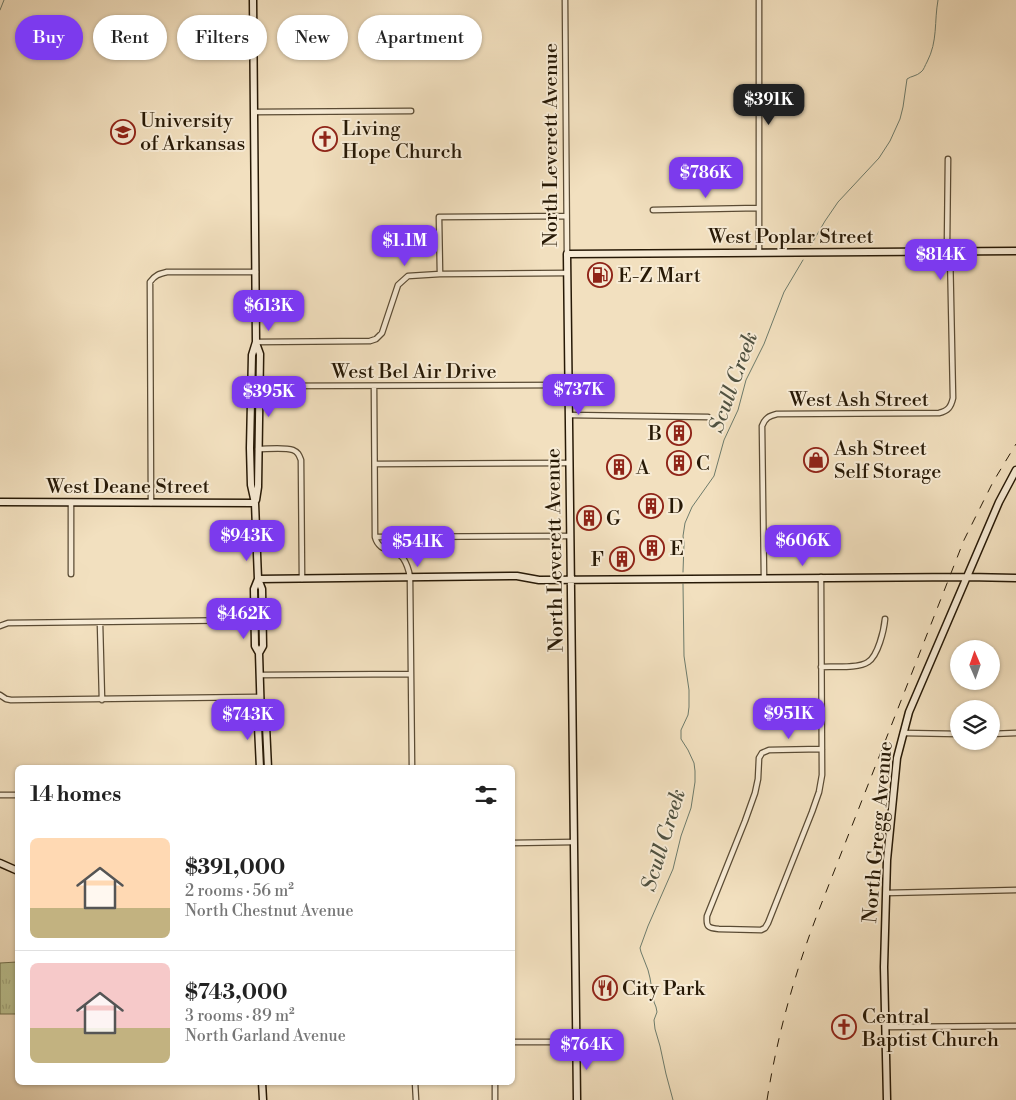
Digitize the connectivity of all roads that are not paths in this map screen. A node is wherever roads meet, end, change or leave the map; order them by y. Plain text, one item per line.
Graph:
1 (253, 0) edge
2 (565, 0) edge
3 (759, 0) edge
4 (411, 111) dead end
5 (254, 112) junction
6 (948, 159) dead end
7 (759, 208) junction
8 (653, 210) dead end
9 (566, 216) junction
10 (950, 251) junction
11 (759, 252) junction
12 (1016, 252) edge
13 (566, 254) junction
14 (256, 272) junction
15 (567, 273) junction
16 (440, 274) junction
17 (256, 342) junction
18 (568, 385) junction
19 (259, 386) junction
20 (374, 386) junction
21 (569, 415) junction
22 (708, 417) dead end
23 (258, 449) junction
24 (569, 463) junction
25 (374, 464) junction
26 (1016, 470) edge
27 (0, 502) edge
28 (71, 502) junction
29 (151, 503) junction
30 (255, 503) junction
31 (570, 536) junction
32 (375, 537) junction
33 (71, 574) dead end
34 (967, 577) junction
35 (410, 578) junction
36 (764, 578) junction
37 (821, 578) junction
38 (1016, 578) edge
39 (258, 579) junction
40 (302, 579) junction
41 (571, 579) junction
42 (885, 619) dead end
43 (255, 620) junction
44 (100, 623) junction
45 (0, 626) edge
46 (259, 653) junction
47 (821, 667) junction
48 (410, 674) junction
49 (260, 675) junction
50 (0, 696) edge
51 (260, 697) junction
52 (102, 700) junction
53 (261, 718) junction
54 (902, 733) junction
55 (1016, 733) edge
56 (950, 734) edge
57 (1000, 734) edge
58 (822, 749) junction
59 (260, 765) edge
60 (268, 765) edge
61 (412, 765) edge
62 (0, 795) edge
63 (15, 795) edge
64 (574, 842) junction
65 (515, 843) edge
66 (0, 863) edge
67 (15, 870) edge
68 (1016, 890) edge
69 (886, 893) junction
70 (1016, 1026) edge
71 (886, 1027) junction
72 (515, 1042) edge
73 (576, 1042) junction
74 (262, 1085) edge
75 (416, 1085) edge
76 (495, 1085) edge
77 (263, 1100) edge
78 (416, 1100) edge
79 (495, 1100) edge
80 (577, 1100) edge
81 (887, 1100) edge

1 - 5 street
2 - 9 street, North Leverett Avenue
3 - 7 street
4 - 5 street
5 - 14 street
6 - 10 street
7 - 8 street
7 - 11 street
9 - 13 street, North Leverett Avenue
9 - 16 street
10 - 11 street, West Poplar Street
10 - 12 street, West Poplar Street
10 - 36 street, West Ash Street
11 - 13 street, West Poplar Street
13 - 15 street, North Leverett Avenue
14 - 17 street
14 - 29 street
15 - 16 street
15 - 18 street, North Leverett Avenue
16 - 17 street
17 - 19 street
17 - 30 street
18 - 20 street, West Bel Air Drive
18 - 21 street, North Leverett Avenue
19 - 20 street, West Bel Air Drive
19 - 23 street
20 - 25 street
21 - 22 street
21 - 24 street, North Leverett Avenue
23 - 30 street
23 - 40 street
24 - 25 street
24 - 31 street, North Leverett Avenue
25 - 32 street
26 - 34 street, North Gregg Avenue
27 - 28 street, West Deane Street
28 - 29 street, West Deane Street
28 - 33 street
29 - 30 street, West Deane Street
30 - 39 street
31 - 32 street
31 - 41 street, North Leverett Avenue
32 - 35 street
34 - 37 street
34 - 38 street
34 - 54 street, North Gregg Avenue
35 - 40 street
35 - 41 street
35 - 48 street
36 - 37 street
36 - 41 street
37 - 47 street
39 - 40 street
39 - 43 street
39 - 46 street
41 - 64 street, North Leverett Avenue
42 - 47 street
43 - 44 street
43 - 46 street
44 - 45 street
44 - 52 street
46 - 49 street
47 - 58 street
48 - 49 street
48 - 61 street
49 - 51 street
50 - 52 street
51 - 52 street
51 - 53 street
53 - 59 street
53 - 60 street
54 - 56 street
54 - 69 street, North Gregg Avenue
55 - 57 street
58 - 58 street
62 - 63 street
64 - 65 street
64 - 73 street, North Leverett Avenue
66 - 67 street
68 - 69 street
69 - 71 street, North Gregg Avenue
70 - 71 street
71 - 81 street, North Gregg Avenue
72 - 73 street
73 - 80 street, North Leverett Avenue
74 - 77 street
75 - 78 street
76 - 79 street

